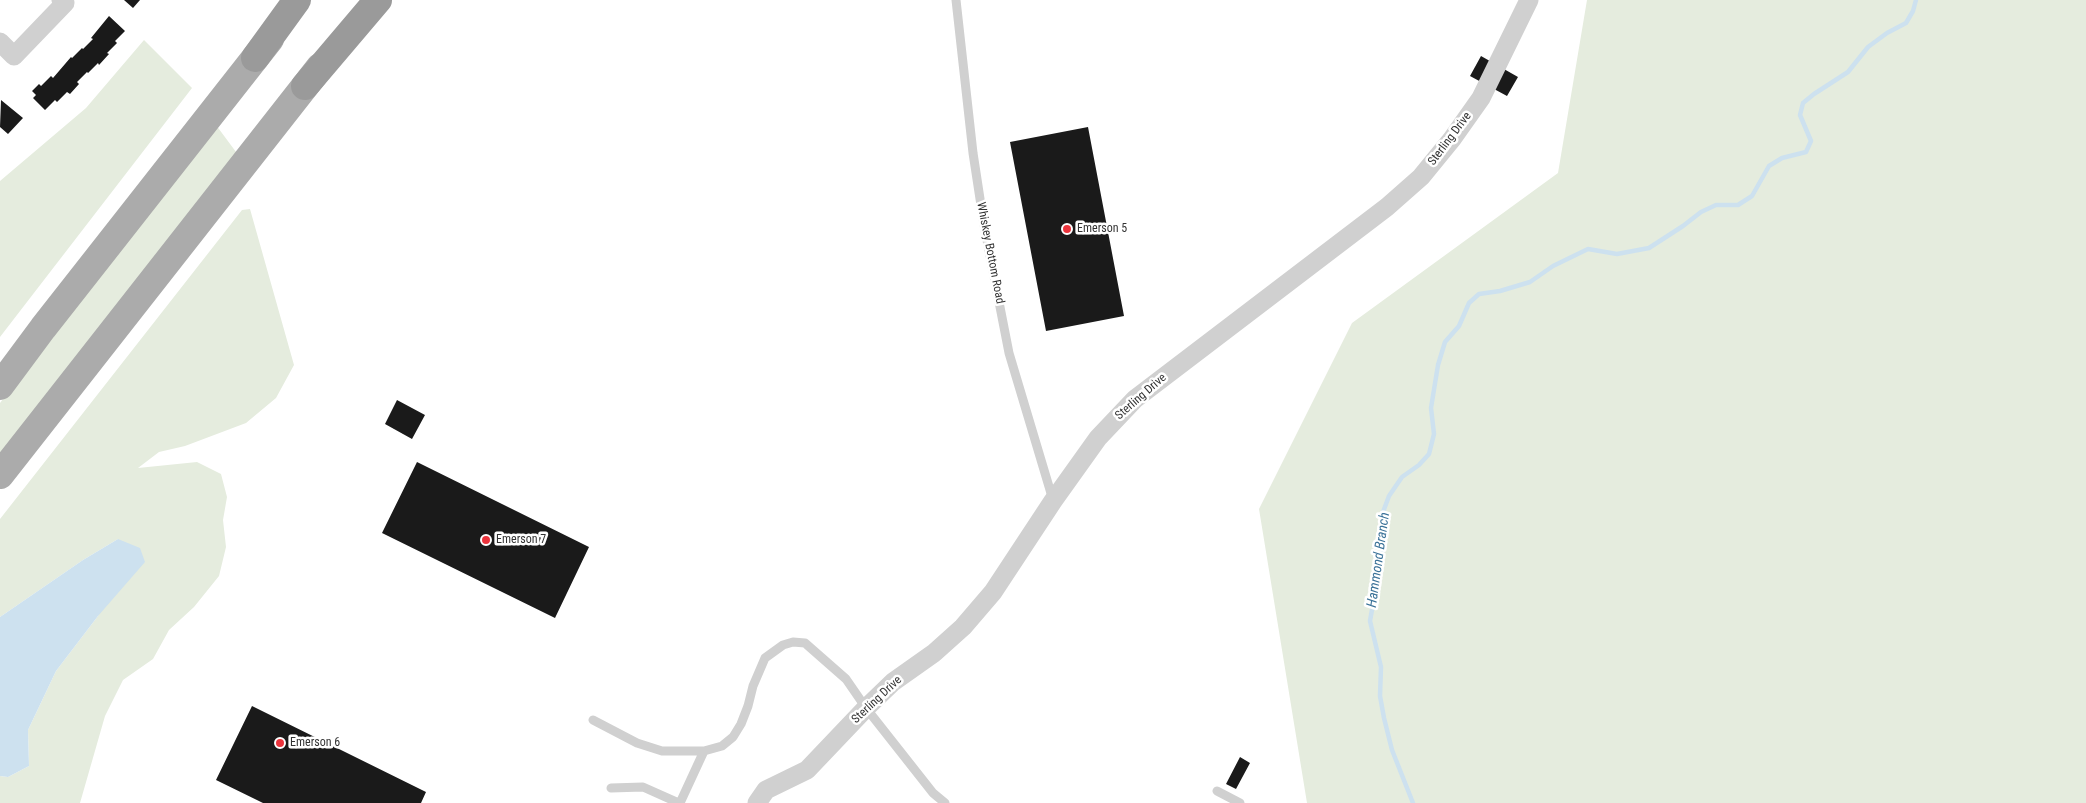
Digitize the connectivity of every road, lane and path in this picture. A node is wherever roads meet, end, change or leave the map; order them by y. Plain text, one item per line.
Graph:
1 (61, 0) edge
2 (298, 0) edge
3 (372, 0) edge
4 (378, 0) edge
5 (956, 0) edge
6 (1529, 0) edge
7 (0, 42) edge
8 (255, 58) joint
9 (305, 86) junction
10 (43, 328) junction
11 (90, 359) junction
12 (0, 376) edge
13 (0, 386) edge
14 (0, 475) edge
15 (0, 489) edge
16 (1053, 501) junction
17 (866, 708) junction
18 (592, 720) dead end
19 (704, 751) junction
20 (611, 788) dead end
21 (1217, 791) dead end
22 (680, 803) edge
23 (757, 803) edge
24 (945, 803) edge
25 (1240, 803) edge

1 - 7 street
2 - 8 highway
3 - 9 main road
4 - 9 highway
5 - 16 lane, Whiskey Bottom Road
6 - 16 street, Sterling Drive
8 - 10 main road
9 - 11 main road
10 - 12 main road
10 - 13 main road
11 - 14 main road
11 - 15 main road
16 - 17 street, Sterling Drive
17 - 19 lane
17 - 23 street, Sterling Drive
17 - 24 lane
18 - 19 lane
19 - 22 lane
20 - 22 lane
21 - 25 lane

